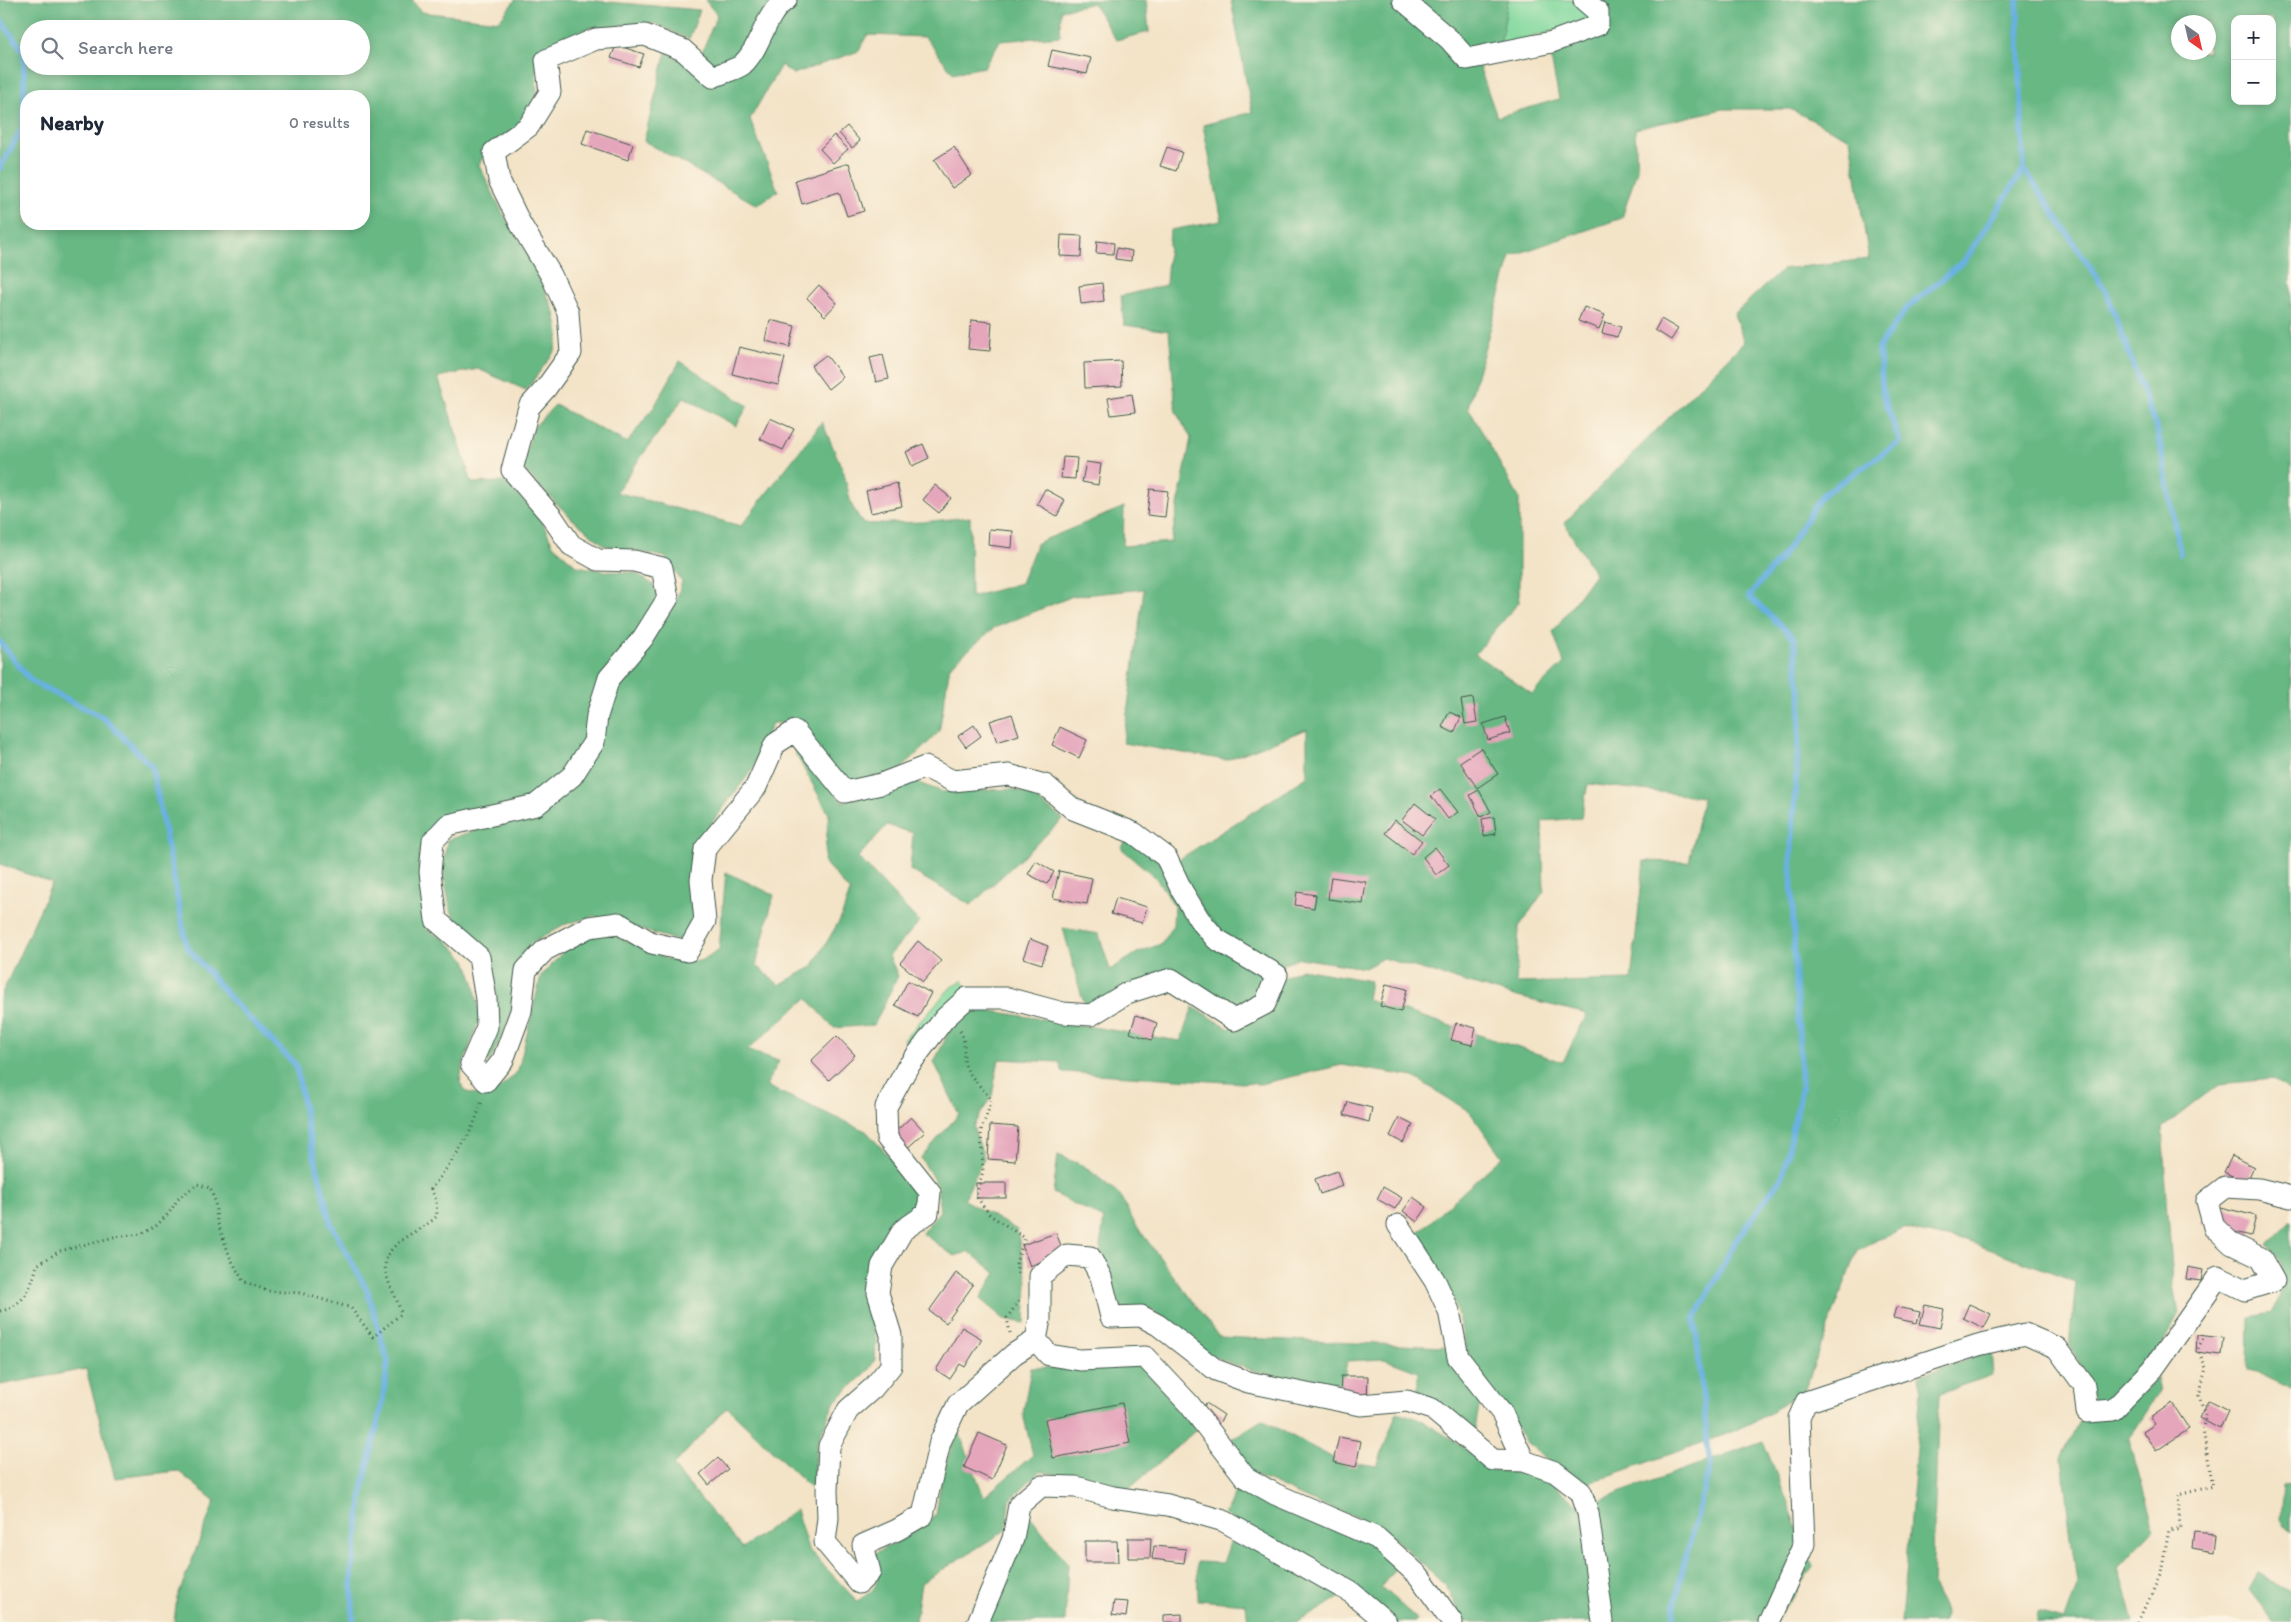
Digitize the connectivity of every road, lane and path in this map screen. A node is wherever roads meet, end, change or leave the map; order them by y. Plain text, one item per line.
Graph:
1 (786, 0) edge
2 (1403, 0) edge
3 (1584, 0) edge
4 (938, 1027) junction
5 (486, 1081) junction
6 (2291, 1197) edge
7 (1398, 1225) dead end
8 (1019, 1280) dead end
9 (1022, 1297) dead end
10 (0, 1311) edge
11 (2206, 1331) dead end
12 (1036, 1340) junction
13 (1014, 1354) junction
14 (1524, 1461) junction
15 (978, 1622) edge
16 (1386, 1622) edge
17 (1452, 1622) edge
18 (1603, 1622) edge
19 (1769, 1622) edge
20 (2138, 1622) edge

1 - 5 street
2 - 3 street
4 - 5 street
4 - 8 path
4 - 13 street
5 - 10 path
6 - 19 street
7 - 14 street
9 - 13 path
11 - 20 path
12 - 13 street
12 - 14 street
12 - 17 street
14 - 18 street
15 - 16 street

